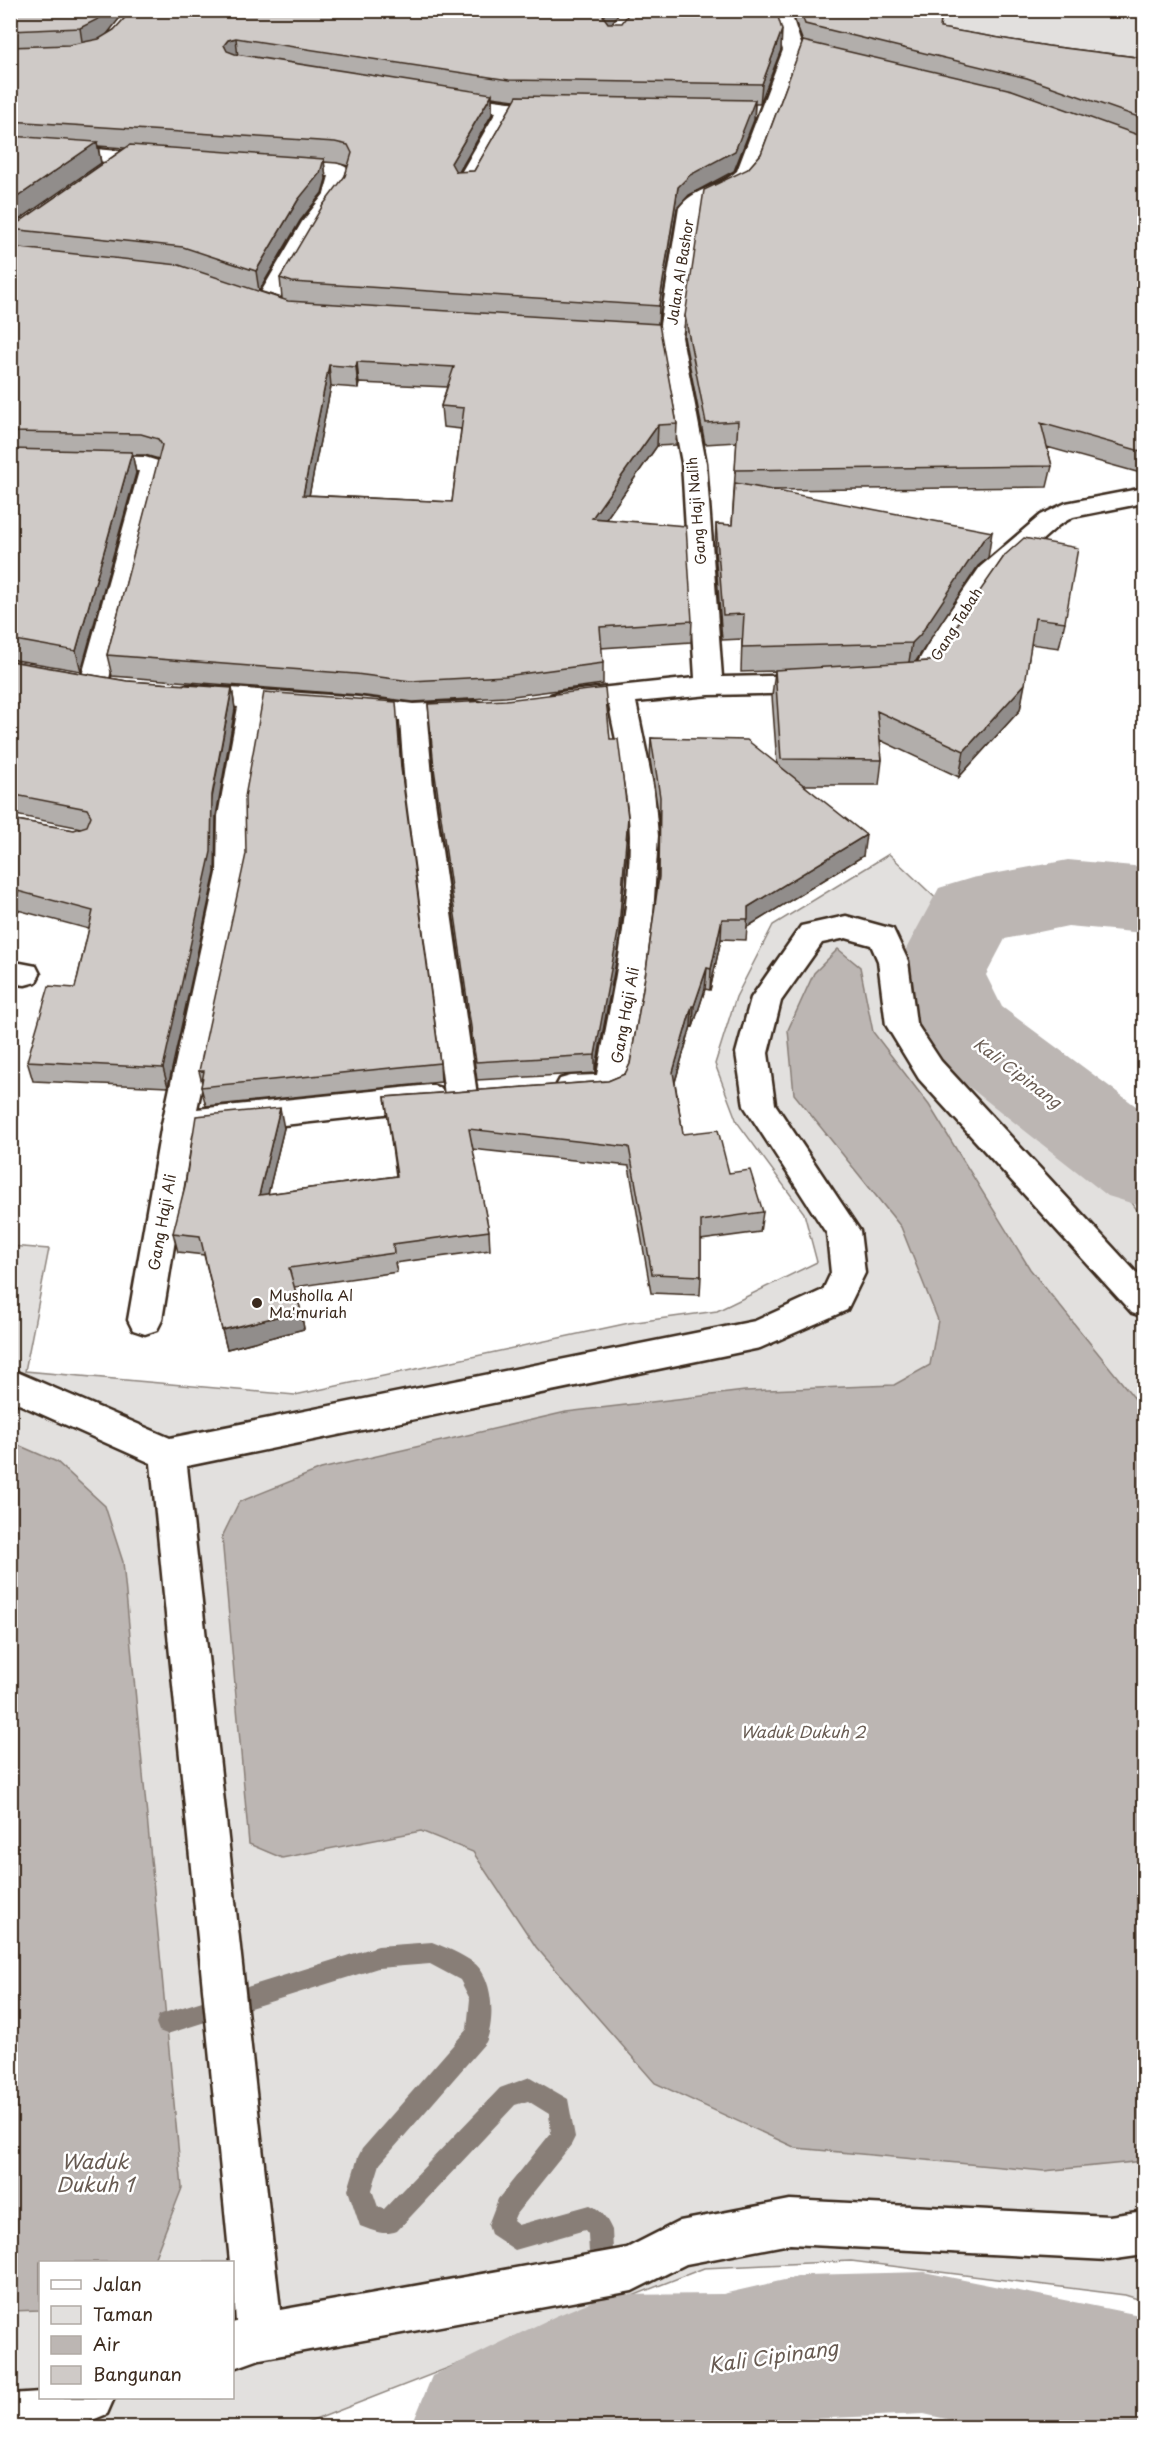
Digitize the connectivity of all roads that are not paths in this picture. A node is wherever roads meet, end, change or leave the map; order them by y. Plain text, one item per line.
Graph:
1 (780, 10) edge
2 (793, 51) junction
3 (816, 56) edge
4 (430, 97) edge
5 (509, 108) junction
6 (570, 110) edge
7 (10, 148) edge
8 (126, 158) junction
9 (171, 160) edge
10 (262, 166) edge
11 (97, 178) edge
12 (465, 184) edge
13 (265, 304) edge
14 (658, 336) joint
15 (10, 460) edge
16 (1144, 496) edge
17 (872, 683) edge
18 (838, 684) edge
19 (709, 687) junction
20 (123, 690) edge
21 (165, 693) edge
22 (620, 693) junction
23 (253, 698) junction
24 (540, 704) edge
25 (494, 709) edge
26 (413, 713) junction
27 (541, 1089) edge
28 (178, 1124) junction
29 (1144, 1303) edge
30 (145, 1320) dead end
31 (10, 1384) edge
32 (168, 1454) junction
33 (1144, 2233) edge
34 (246, 2341) edge
35 (87, 2399) edge
36 (10, 2417) edge

1 - 2 street
2 - 3 street
2 - 14 street, Jalan Al Bashor
4 - 5 street
5 - 6 street
5 - 12 street
7 - 8 street
8 - 9 street
8 - 11 street
10 - 13 street
14 - 19 street, Gang Haji Nalih
15 - 20 street
16 - 17 street, Gang Tabah
18 - 19 street
19 - 22 street
21 - 23 street
22 - 24 street
22 - 27 street, Gang Haji Ali
23 - 26 street
23 - 28 street, Gang Haji Ali
25 - 26 street
26 - 28 street
28 - 30 street, Gang Haji Ali
29 - 32 street
31 - 32 street
32 - 34 street
33 - 34 street
35 - 36 street

